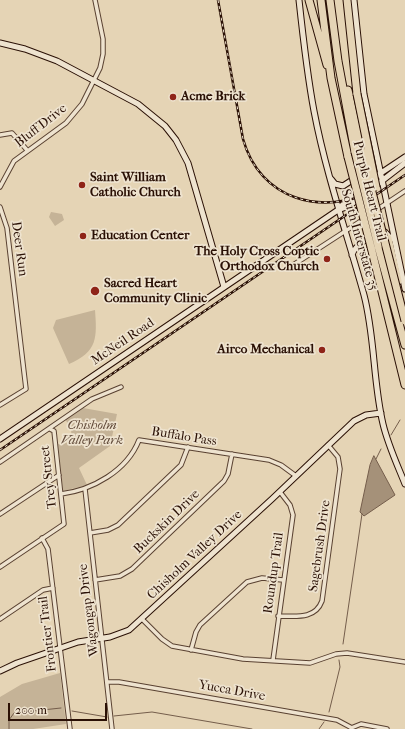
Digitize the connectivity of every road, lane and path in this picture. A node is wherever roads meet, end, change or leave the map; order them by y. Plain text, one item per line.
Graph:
1 (95, 0) edge
2 (299, 0) edge
3 (309, 0) edge
4 (321, 0) edge
5 (330, 0) edge
6 (347, 0) edge
7 (354, 0) edge
8 (0, 43) edge
9 (331, 78) junction
10 (94, 80) junction
11 (0, 135) edge
12 (26, 150) junction
13 (358, 151) junction
14 (376, 156) junction
15 (405, 157) edge
16 (405, 163) edge
17 (380, 174) junction
18 (330, 177) junction
19 (382, 180) junction
20 (0, 186) edge
21 (405, 192) edge
22 (387, 204) junction
23 (0, 207) edge
24 (338, 210) junction
25 (344, 232) junction
26 (394, 243) junction
27 (375, 246) junction
28 (352, 255) junction
29 (290, 267) dead end
30 (224, 287) junction
31 (405, 289) edge
32 (405, 309) edge
33 (405, 321) edge
34 (405, 345) edge
35 (405, 385) edge
36 (121, 387) dead end
37 (0, 405) edge
38 (381, 413) junction
39 (50, 429) junction
40 (0, 438) edge
41 (328, 445) junction
42 (188, 447) junction
43 (232, 454) junction
44 (0, 462) edge
45 (59, 475) junction
46 (296, 476) junction
47 (405, 484) edge
48 (85, 489) junction
49 (280, 492) junction
50 (61, 494) junction
51 (0, 514) edge
52 (90, 533) junction
53 (42, 538) junction
54 (0, 567) edge
55 (95, 580) junction
56 (283, 580) junction
57 (53, 588) junction
58 (278, 616) junction
59 (0, 619) edge
60 (142, 619) junction
61 (102, 638) junction
62 (60, 649) junction
63 (191, 650) junction
64 (273, 660) junction
65 (405, 662) edge
66 (0, 671) edge
67 (107, 682) junction
68 (351, 728) edge
69 (70, 729) edge
70 (112, 729) edge
71 (387, 729) edge

1 - 10 street, Bluff Drive
2 - 18 main road, South Interstate 35
3 - 9 highway
4 - 9 highway, Purple Heart Trail
5 - 13 highway, Purple Heart Trail
6 - 32 highway, bridge
7 - 14 main road
8 - 10 main road
9 - 27 highway, Purple Heart Trail, bridge
10 - 12 street, Bluff Drive
10 - 30 main road
11 - 12 street
12 - 20 street, Bluff Drive
13 - 27 highway, Purple Heart Trail, bridge
13 - 33 highway, bridge
14 - 17 main road
14 - 18 main road
15 - 17 main road, McNeil Road
16 - 19 main road, McNeil Road
17 - 19 main road
17 - 24 main road, McNeil Road
18 - 24 main road, South Interstate 35
19 - 22 main road
19 - 24 main road, McNeil Road
21 - 22 street
22 - 25 street
22 - 26 main road
23 - 37 street, Deer Run
24 - 25 main road, South Interstate 35
24 - 30 main road, McNeil Road
25 - 28 main road, South Interstate 35
25 - 29 street
26 - 28 main road
26 - 31 main road
27 - 34 highway, Purple Heart Trail
27 - 35 highway, Purple Heart Trail
28 - 38 main road, South Interstate 35
30 - 40 main road, McNeil Road
36 - 39 street
38 - 41 main road, Chisholm Valley Drive
38 - 47 main road, South Interstate 35
39 - 44 street
39 - 45 street, Trey Street
41 - 46 main road, Chisholm Valley Drive
41 - 58 street, Sagebrush Drive
42 - 43 street, Buffalo Pass
42 - 48 street, Buffalo Pass
42 - 52 street
43 - 46 street, Buffalo Pass
43 - 55 street, Buckskin Drive
45 - 50 street, Trey Street
45 - 51 street
46 - 49 main road, Chisholm Valley Drive
48 - 50 street, Buffalo Pass
48 - 52 street, Wagongap Drive
49 - 56 street, Roundup Trail
49 - 60 main road, Chisholm Valley Drive
50 - 53 street, Trey Street
52 - 55 street, Wagongap Drive
53 - 54 street
53 - 57 street, Frontier Trail
55 - 61 street, Wagongap Drive
56 - 58 street, Roundup Trail
56 - 63 street
57 - 59 street
57 - 62 street, Frontier Trail
58 - 64 street, Roundup Trail
60 - 61 main road, Chisholm Valley Drive
60 - 63 street
61 - 62 main road, Chisholm Valley Drive
61 - 67 street, Wagongap Drive
62 - 66 main road, Chisholm Valley Drive
62 - 69 street, Frontier Trail
63 - 64 street
64 - 65 street
67 - 68 street, Yucca Drive
67 - 70 street, Wagongap Drive
68 - 71 street

